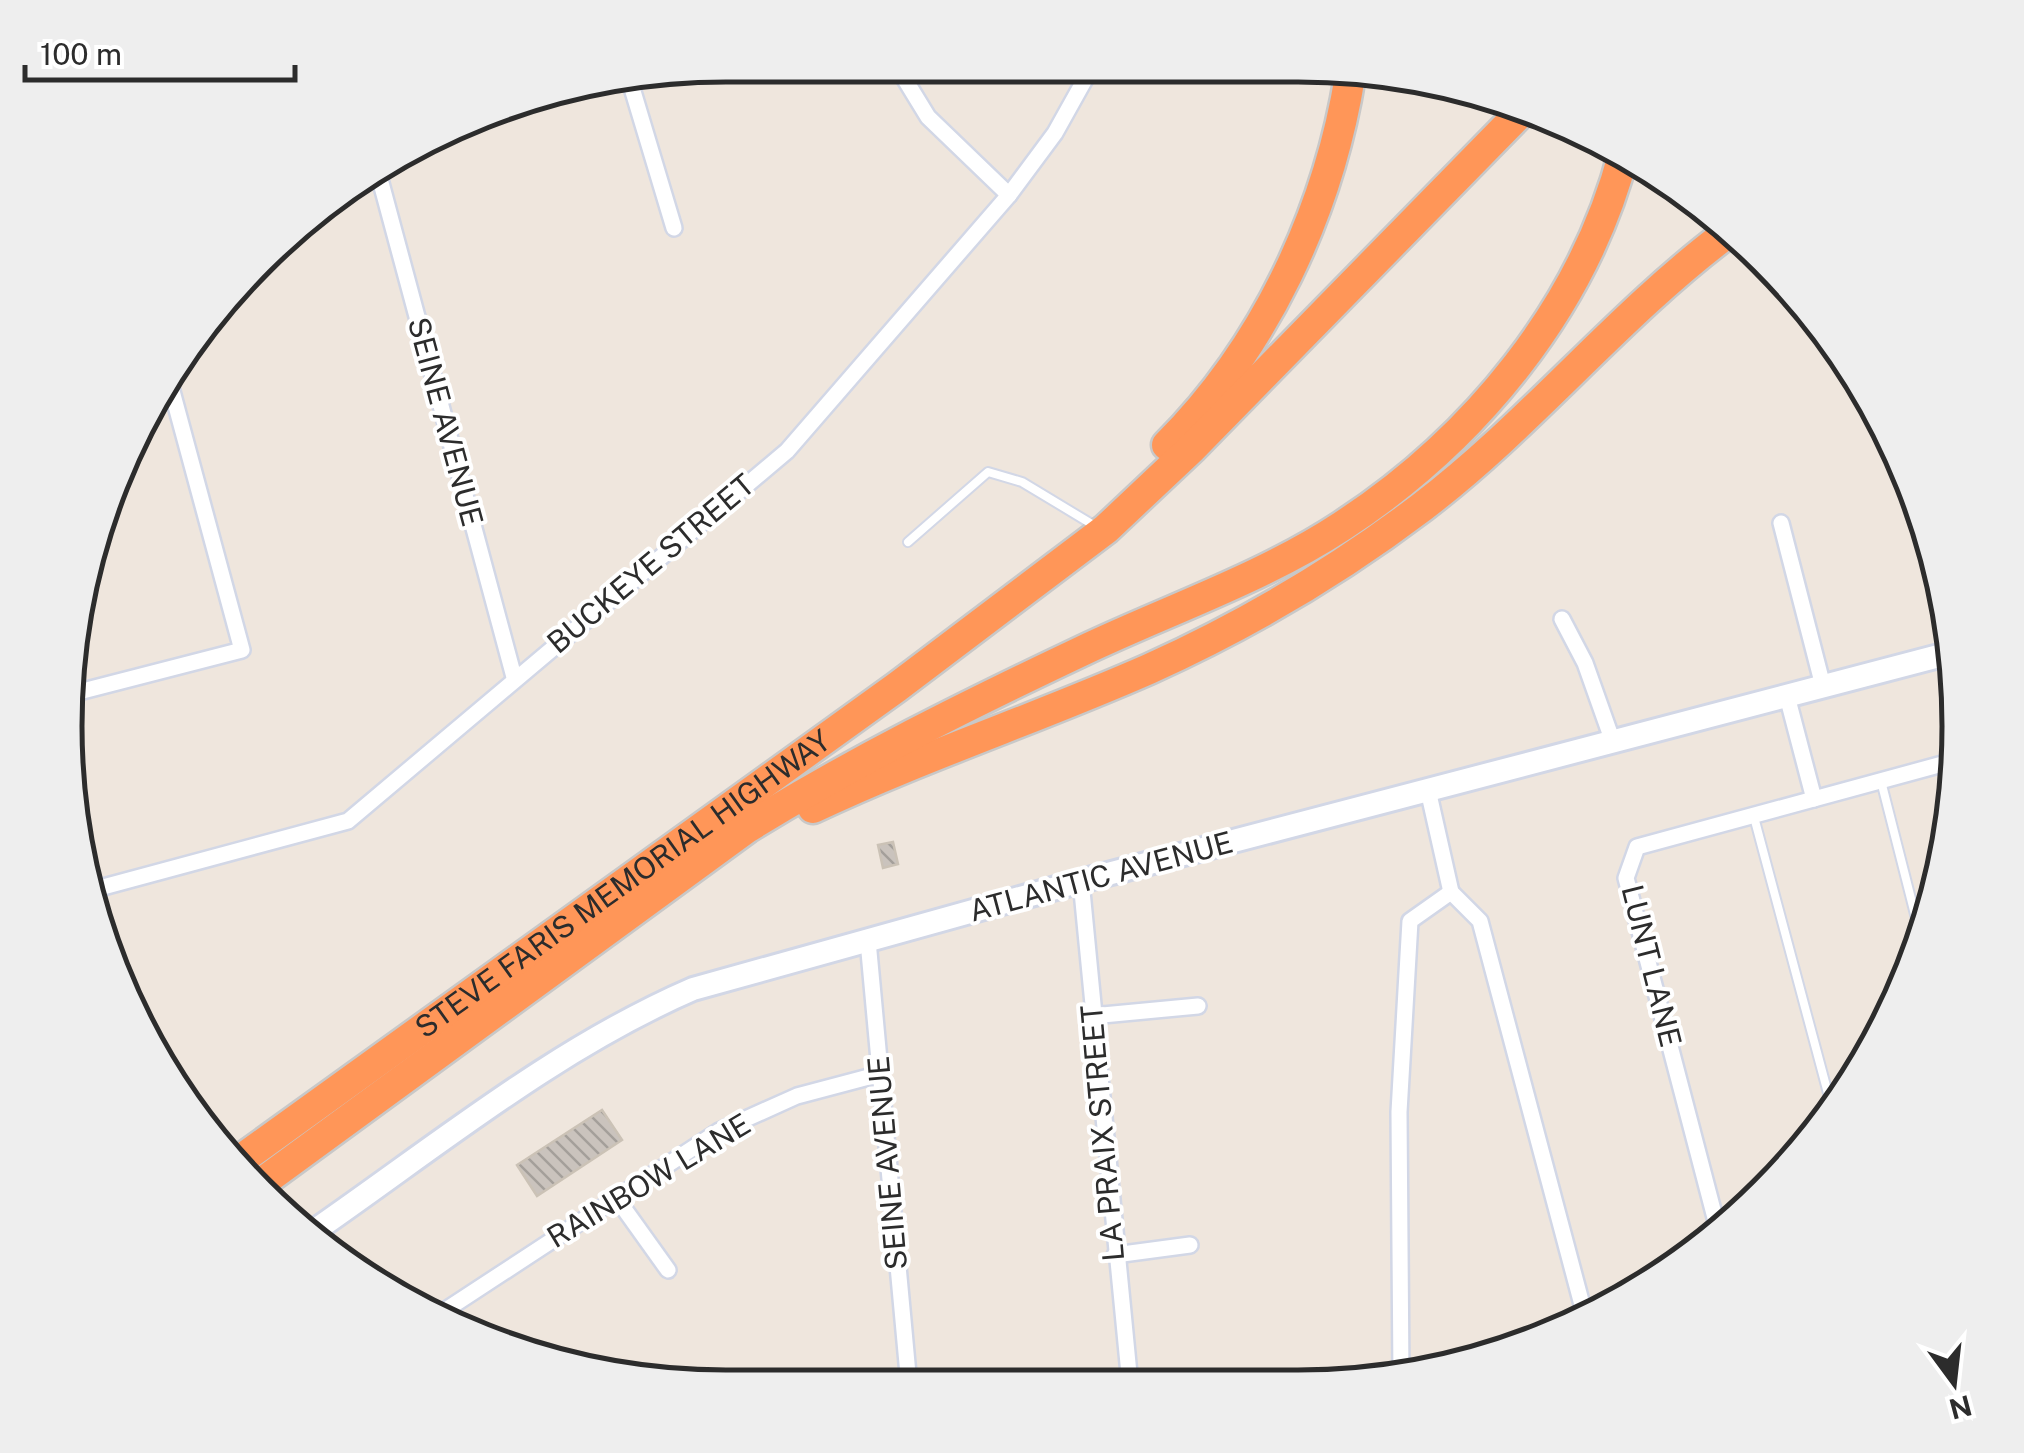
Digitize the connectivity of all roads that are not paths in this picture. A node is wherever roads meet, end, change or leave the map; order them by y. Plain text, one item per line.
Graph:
1 (907, 82) edge
2 (1083, 82) edge
3 (1348, 85) edge
4 (632, 90) edge
5 (1513, 120) edge
6 (1618, 168) edge
7 (381, 183) edge
8 (1009, 196) junction
9 (674, 228) dead end
10 (1719, 240) edge
11 (174, 397) edge
12 (1782, 523) dead end
13 (1097, 527) junction
14 (908, 542) dead end
15 (1562, 619) dead end
16 (1937, 656) edge
17 (514, 677) junction
18 (1823, 686) junction
19 (84, 691) edge
20 (1787, 696) junction
21 (1613, 742) junction
22 (1940, 765) edge
23 (1880, 781) junction
24 (1428, 790) junction
25 (1814, 799) junction
26 (1754, 816) junction
27 (1082, 881) junction
28 (103, 887) edge
29 (1451, 892) junction
30 (1914, 912) edge
31 (868, 941) junction
32 (1198, 1006) dead end
33 (1092, 1016) junction
34 (468, 1034) junction
35 (880, 1074) junction
36 (1828, 1092) edge
37 (246, 1156) edge
38 (268, 1179) edge
39 (615, 1196) junction
40 (1715, 1217) edge
41 (321, 1226) edge
42 (1190, 1245) dead end
43 (1114, 1255) junction
44 (668, 1270) dead end
45 (1582, 1304) edge
46 (449, 1307) edge
47 (1402, 1362) edge
48 (908, 1370) edge
49 (1128, 1370) edge

1 - 8 street
2 - 8 street, BUCKEYE STREET
3 - 13 highway
4 - 9 street
5 - 13 highway
6 - 34 highway
7 - 17 street, SEINE AVENUE
8 - 17 street, BUCKEYE STREET
10 - 34 highway
11 - 19 street
12 - 18 street
13 - 14 lane
13 - 37 highway, STEVE FARIS MEMORIAL HIGHWAY
15 - 21 street
16 - 18 street, ATLANTIC AVENUE
17 - 28 street, BUCKEYE STREET
18 - 20 street, ATLANTIC AVENUE
20 - 21 street, ATLANTIC AVENUE
20 - 25 street
21 - 24 street, ATLANTIC AVENUE
22 - 23 street, LUNT LANE
23 - 25 street, LUNT LANE
23 - 30 lane
24 - 27 street, ATLANTIC AVENUE
24 - 29 street
25 - 26 street, LUNT LANE
26 - 36 lane
26 - 40 street, LUNT LANE
27 - 31 street, ATLANTIC AVENUE
27 - 33 street, LA PRAIX STREET
29 - 45 street
29 - 47 street
31 - 35 street, SEINE AVENUE
31 - 41 street, ATLANTIC AVENUE
32 - 33 street
33 - 43 street, LA PRAIX STREET
34 - 38 highway, STEVE FARIS MEMORIAL HIGHWAY
35 - 39 street, RAINBOW LANE
35 - 48 street, SEINE AVENUE
39 - 44 street
39 - 46 street, RAINBOW LANE
42 - 43 street
43 - 49 street, LA PRAIX STREET

